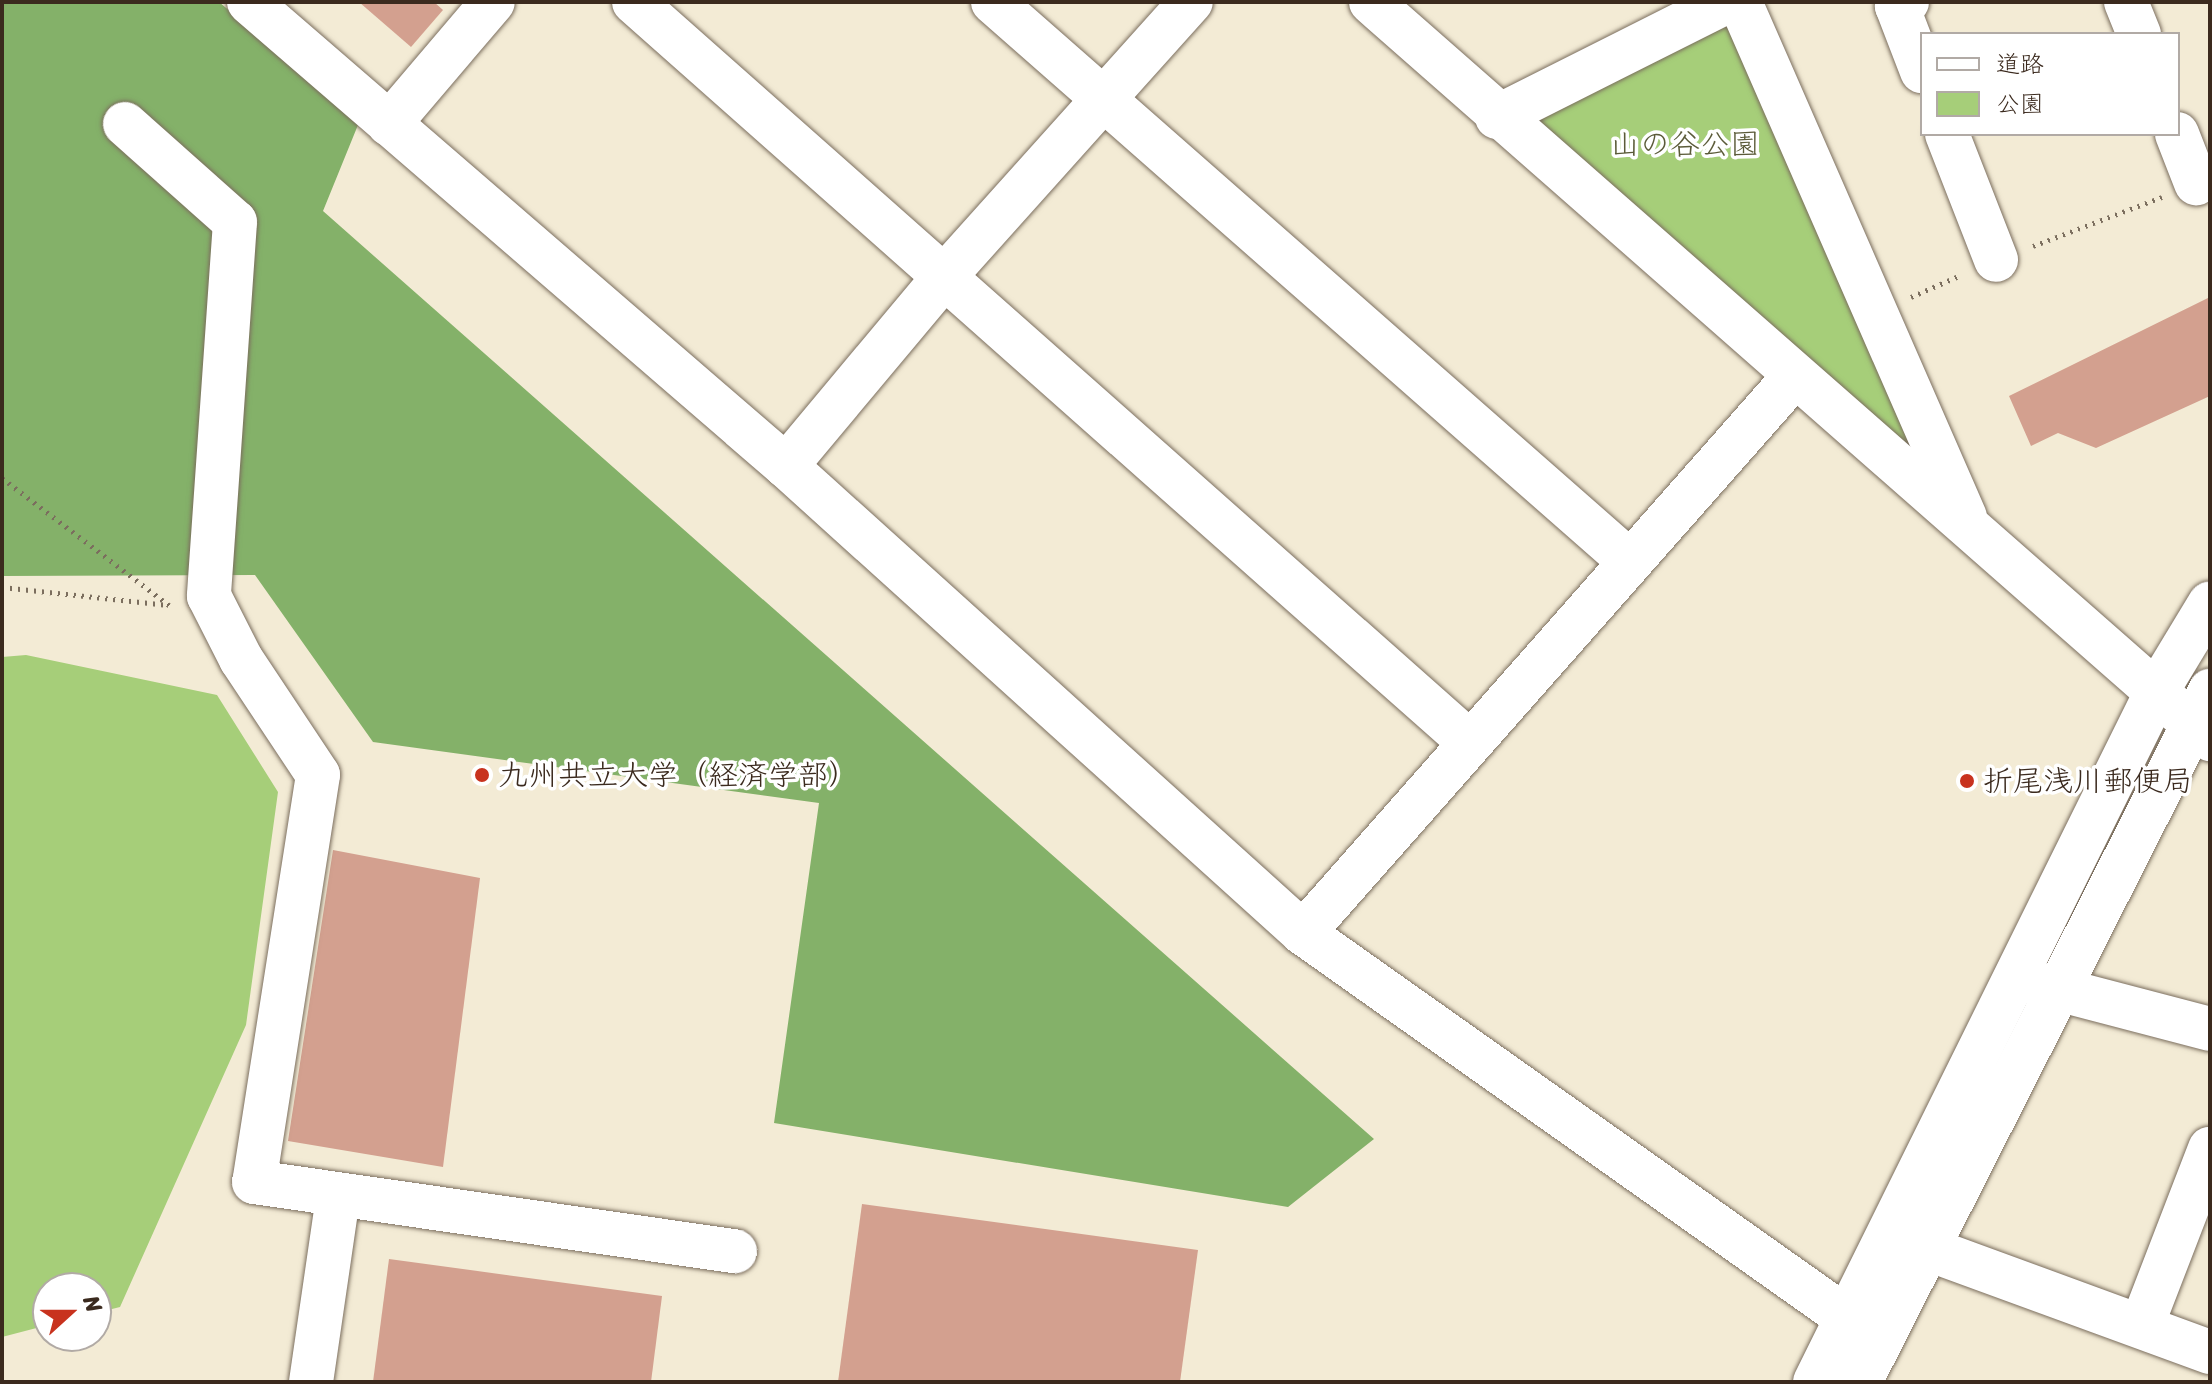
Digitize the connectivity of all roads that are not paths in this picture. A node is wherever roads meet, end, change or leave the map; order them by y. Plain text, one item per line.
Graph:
1 (249, 2) edge
2 (493, 2) edge
3 (634, 2) edge
4 (993, 2) edge
5 (1191, 2) edge
6 (1371, 2) edge
7 (1726, 2) edge
8 (1740, 2) edge
9 (1907, 2) edge
10 (2126, 2) edge
11 (2138, 32) edge
12 (1920, 66) edge
13 (1102, 97) junction
14 (1497, 117) junction
15 (125, 124) dead end
16 (389, 124) junction
17 (1948, 136) edge
18 (2178, 136) edge
19 (2196, 183) road end
20 (1996, 260) road end
21 (943, 278) junction
22 (1793, 378) junction
23 (786, 466) junction
24 (1969, 527) junction
25 (1628, 560) junction
26 (2210, 603) edge
27 (2158, 689) junction
28 (2204, 717) edge
29 (1468, 741) junction
30 (1303, 933) junction
31 (2035, 984) junction
32 (2210, 1029) edge
33 (2210, 1149) edge
34 (338, 1196) junction
35 (1894, 1228) junction
36 (1931, 1250) junction
37 (735, 1251) dead end
38 (2142, 1325) junction
39 (1862, 1328) junction
40 (2210, 1352) edge
41 (311, 1382) edge
42 (1815, 1382) edge
43 (1860, 1382) edge

1 - 16 street
2 - 16 street
3 - 21 street
4 - 13 street
5 - 13 street
6 - 14 street
7 - 14 street
8 - 24 street
9 - 12 street
10 - 11 street
13 - 21 street
13 - 25 street
14 - 22 street
15 - 34 street
16 - 23 street
17 - 20 street
18 - 19 street
21 - 23 street
21 - 29 street
22 - 24 street
22 - 25 street
23 - 30 street
24 - 27 street
25 - 29 street
26 - 27 street
27 - 28 street
27 - 31 street
28 - 31 street
29 - 30 street
30 - 39 street
31 - 32 street
31 - 35 street
31 - 36 street
33 - 38 street
34 - 37 street
34 - 41 street
35 - 36 street
35 - 39 street
36 - 38 street
36 - 39 street
38 - 40 street
39 - 42 street
39 - 43 street

